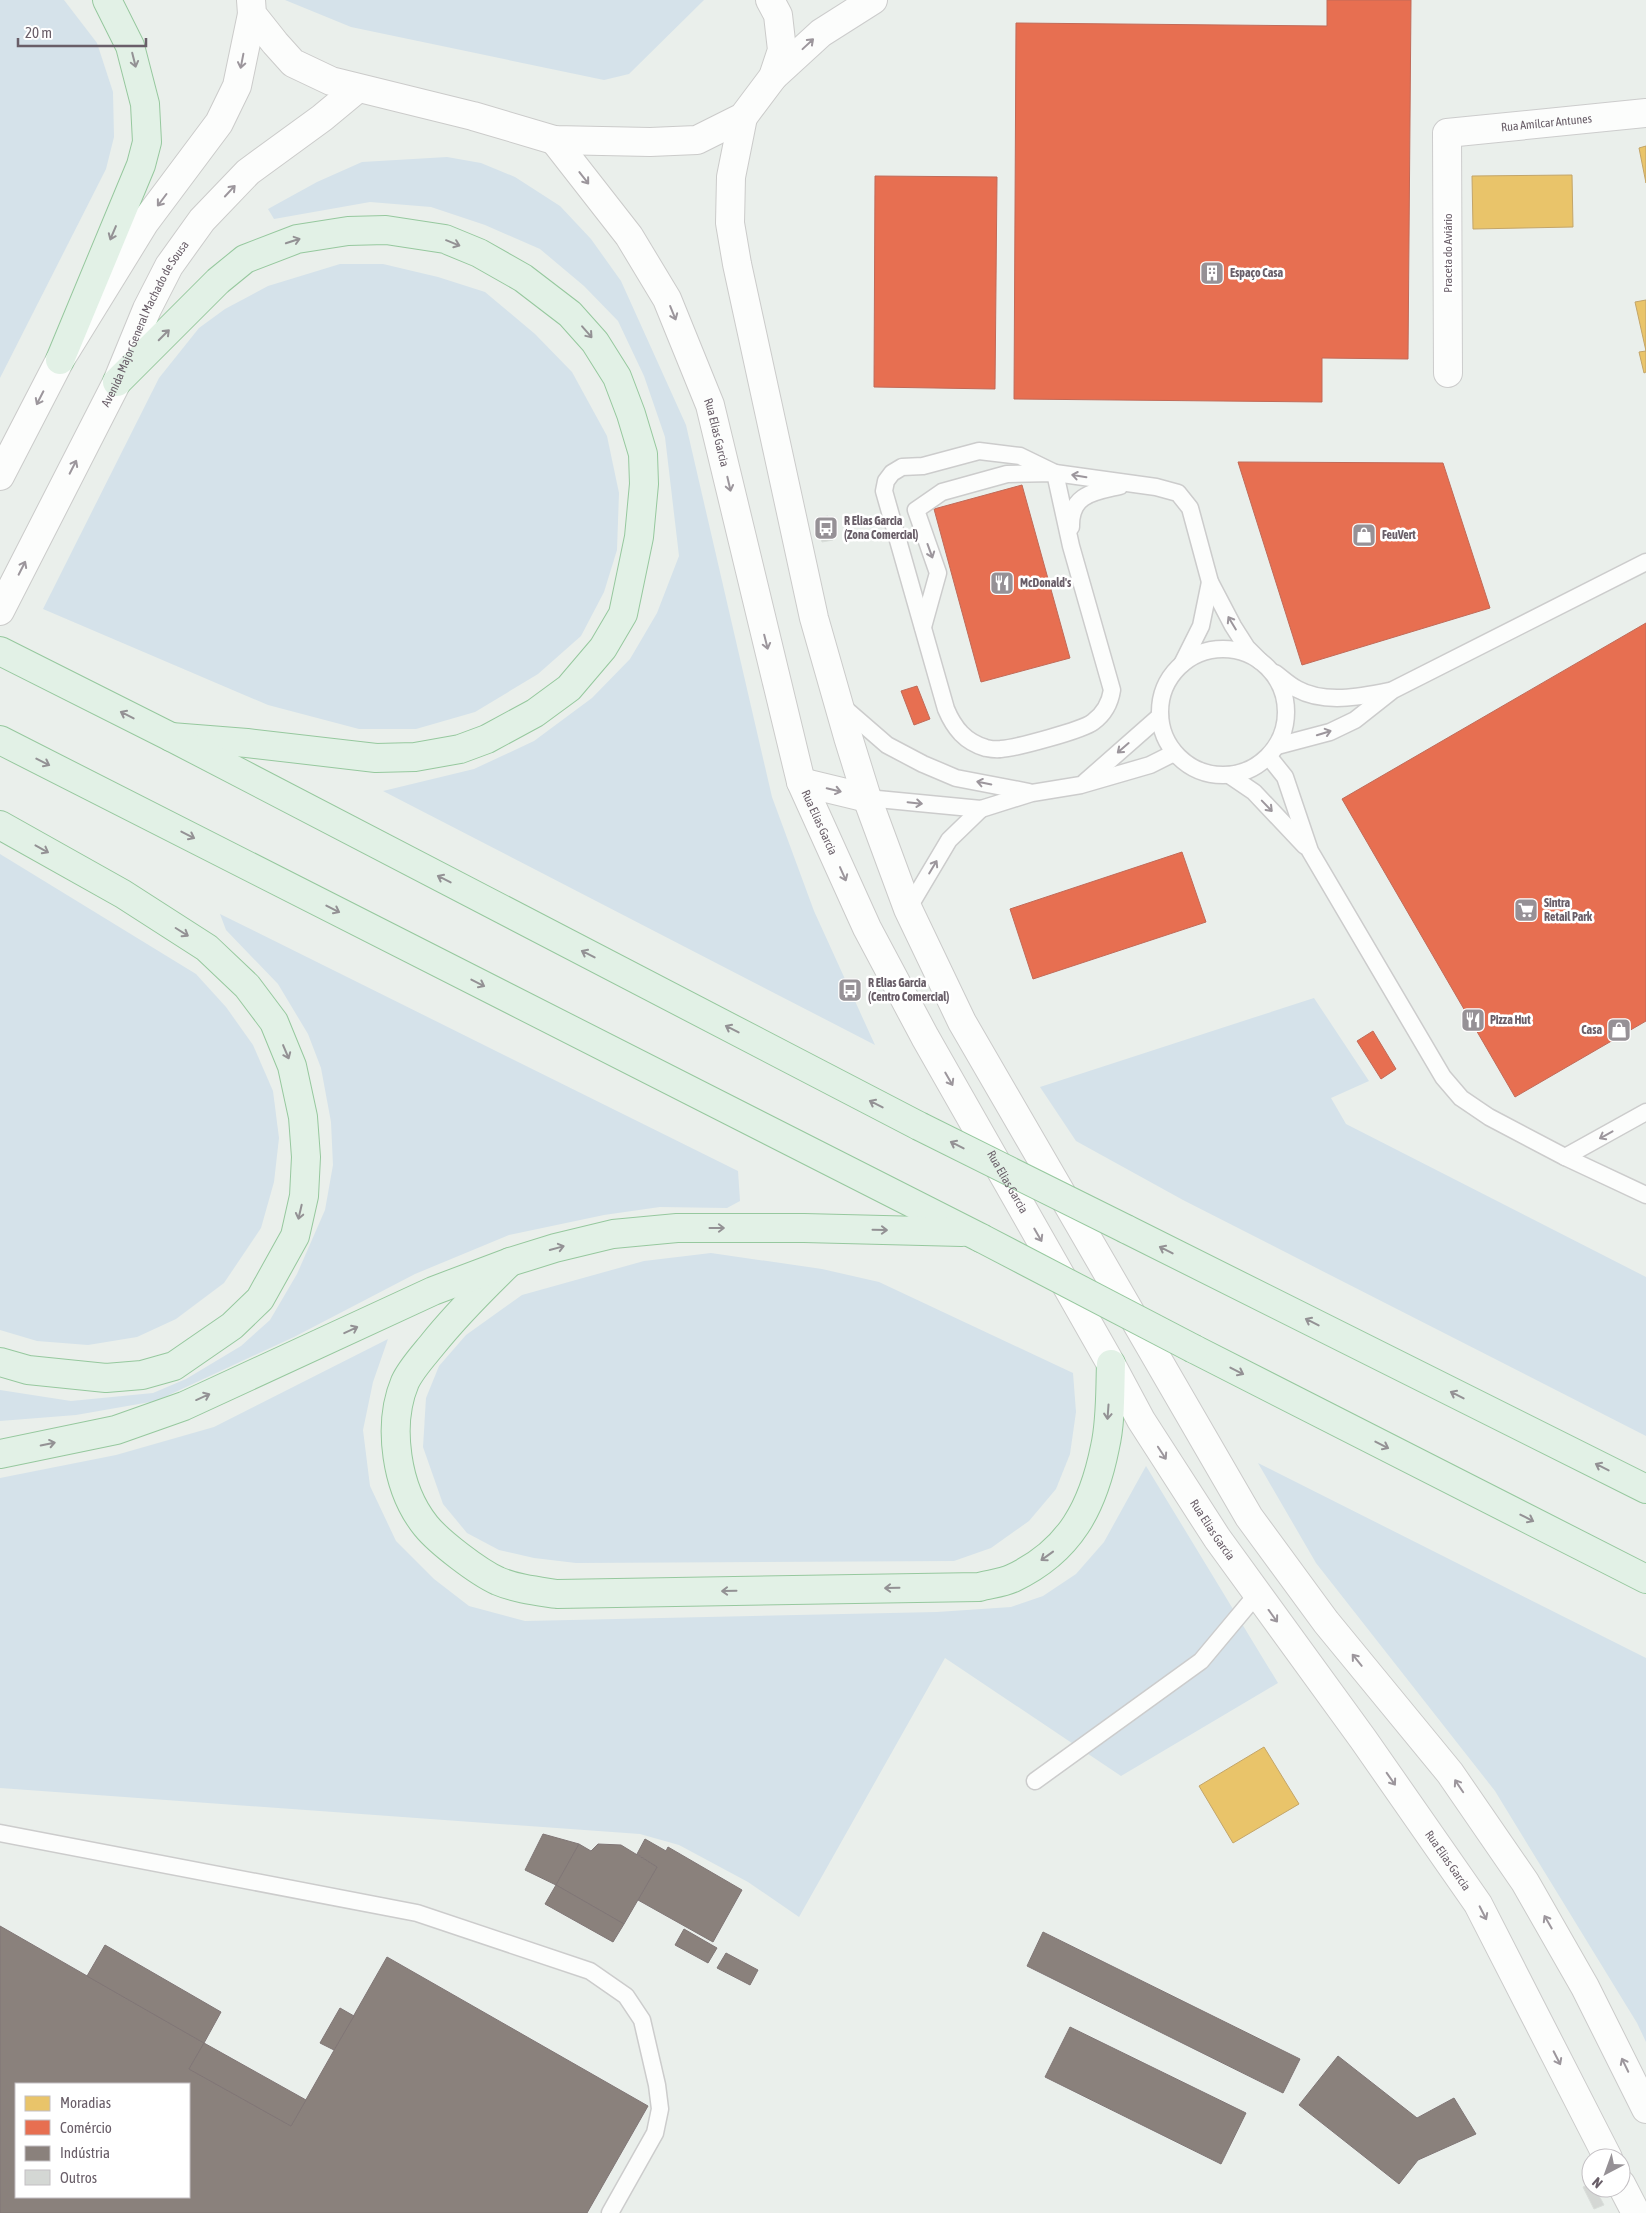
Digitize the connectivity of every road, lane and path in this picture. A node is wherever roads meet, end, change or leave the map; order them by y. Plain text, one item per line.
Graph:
1 (107, 0) edge
2 (770, 0) edge
3 (873, 0) edge
4 (252, 7) edge
5 (772, 77) junction
6 (357, 89) junction
7 (1646, 113) edge
8 (743, 117) junction
9 (1447, 133) joint
10 (554, 140) junction
11 (60, 360) junction
12 (1448, 373) dead end
13 (117, 382) junction
14 (1055, 472) junction
15 (0, 476) edge
16 (1127, 484) junction
17 (1071, 546) junction
18 (1646, 562) edge
19 (1210, 582) junction
20 (0, 612) edge
21 (923, 629) junction
22 (0, 651) edge
23 (1182, 664) junction
24 (1266, 666) junction
25 (1393, 690) junction
26 (837, 702) junction
27 (1160, 716) junction
28 (170, 737) junction
29 (0, 740) edge
30 (1273, 751) junction
31 (1174, 753) junction
32 (1229, 775) junction
33 (801, 782) junction
34 (1082, 785) junction
35 (1032, 793) junction
36 (866, 798) junction
37 (981, 809) junction
38 (0, 825) edge
39 (1310, 851) junction
40 (908, 909) junction
41 (1646, 1112) edge
42 (1565, 1157) junction
43 (1646, 1195) edge
44 (975, 1235) junction
45 (510, 1262) junction
46 (0, 1362) edge
47 (1111, 1364) junction
48 (0, 1454) edge
49 (1646, 1489) edge
50 (1646, 1579) edge
51 (1257, 1594) junction
52 (1035, 1781) dead end
53 (0, 1833) edge
54 (1646, 2109) edge
55 (1603, 2148) edge
56 (1628, 2198) edge
57 (610, 2213) edge
58 (1636, 2213) edge

1 -> 11 highway
2 - 5 street
5 -> 3 street
4 - 6 street
4 -> 11 street
5 - 8 street
6 - 10 street
13 -> 6 street, Avenida Major General Machado de Sousa
7 - 9 street, Rua Amílcar Antunes
8 - 10 street
8 - 26 street
9 - 12 street, Praceta do Aviário
10 -> 33 street, Rua Elias Garcia
11 -> 15 street
20 -> 13 street, Avenida Major General Machado de Sousa
13 -> 28 highway
16 -> 14 lane
14 - 17 lane
14 -> 21 lane
14 - 21 lane
16 - 17 lane
16 - 19 lane
17 - 21 lane
18 - 25 lane
19 - 23 lane
24 -> 19 lane
28 -> 22 highway
23 - 24 lane
23 - 27 lane
24 - 25 lane
24 - 30 lane
30 -> 25 lane
35 -> 26 lane
26 - 36 street
27 - 31 lane
27 -> 34 lane
49 -> 28 highway, bridge
29 -> 44 highway
30 - 32 lane
30 - 39 lane
31 - 32 lane
31 - 34 lane
32 -> 39 lane
33 -> 36 street
33 -> 47 street, Rua Elias Garcia
34 - 35 lane
35 - 37 lane
36 -> 37 lane
36 - 40 street
40 -> 37 lane
38 -> 46 highway
39 - 42 lane
54 -> 40 street
41 -> 42 lane
42 - 43 lane
45 -> 44 highway
44 -> 50 highway, bridge
47 -> 45 highway
48 -> 45 highway
47 -> 51 street, Rua Elias Garcia
51 - 52 lane
51 -> 55 street, Rua Elias Garcia
53 - 57 lane
56 - 58 street

